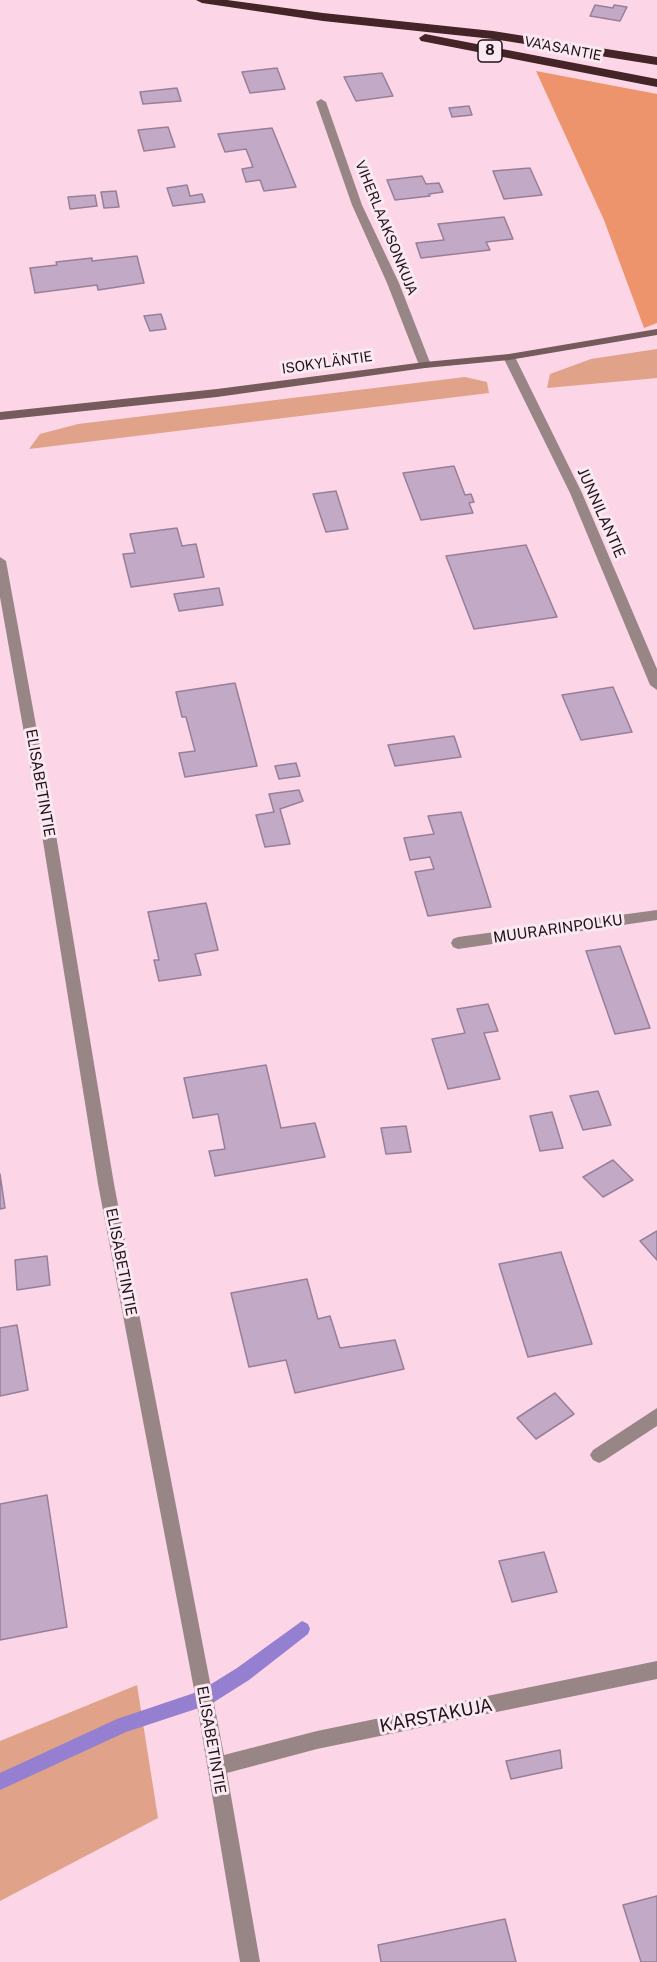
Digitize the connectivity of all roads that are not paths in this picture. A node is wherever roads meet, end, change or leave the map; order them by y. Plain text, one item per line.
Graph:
1 (202, 0) edge
2 (323, 17) junction
3 (657, 61) edge
4 (657, 83) edge
5 (321, 102) dead end
6 (657, 332) edge
7 (510, 357) junction
8 (425, 365) junction
9 (0, 416) edge
10 (0, 561) edge
11 (657, 685) edge
12 (657, 915) edge
13 (458, 943) dead end
14 (657, 1416) edge
15 (599, 1455) dead end
16 (657, 1670) edge
17 (216, 1767) junction
18 (250, 1962) edge

1 - 2 highway, VAASANTIE / 8
2 - 3 highway, VAASANTIE / 8
2 - 4 highway, VAASANTIE / 8
5 - 8 street, VIHERLAAKSONKUJA
6 - 7 street, ISOKYLÄNTIE
7 - 8 street, ISOKYLÄNTIE
7 - 11 street, JUNNILANTIE
8 - 9 street, ISOKYLÄNTIE
10 - 17 street, ELISABETINTIE
12 - 13 street, MUURARINPOLKU
14 - 15 street
16 - 17 street, KARSTAKUJA
17 - 18 street, ELISABETINTIE

